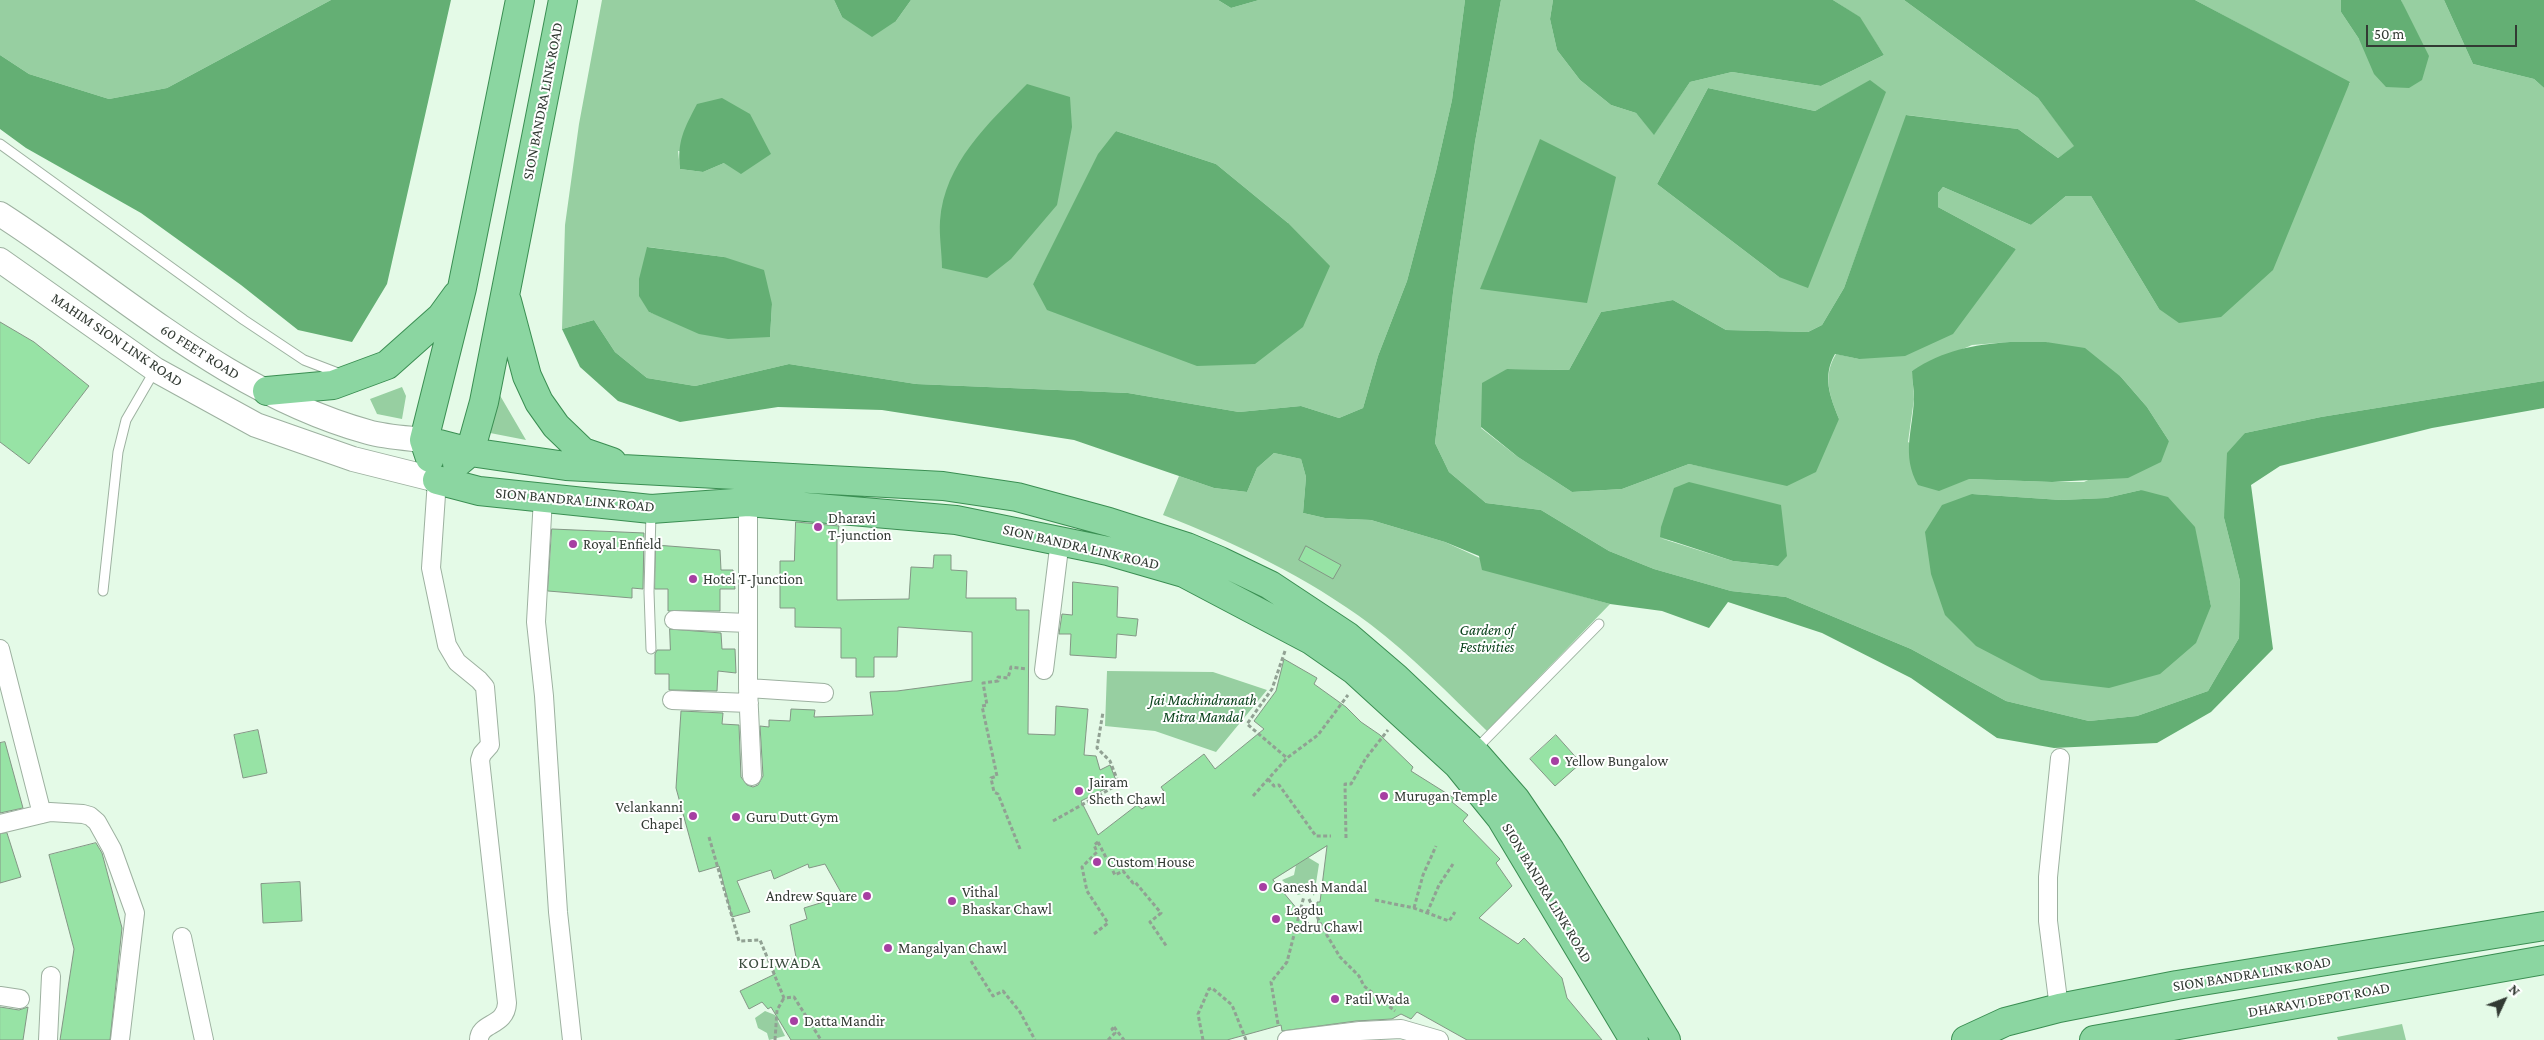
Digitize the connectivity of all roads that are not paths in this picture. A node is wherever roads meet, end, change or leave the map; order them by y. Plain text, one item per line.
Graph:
1 (520, 0) edge
2 (563, 0) edge
3 (0, 144) edge
4 (0, 214) edge
5 (0, 260) edge
6 (462, 288) junction
7 (505, 294) junction
8 (156, 370) junction
9 (351, 378) junction
10 (267, 391) junction
11 (424, 440) junction
12 (470, 452) junction
13 (630, 468) junction
14 (437, 480) junction
15 (824, 480) junction
16 (543, 498) junction
17 (748, 502) junction
18 (824, 507) junction
19 (651, 509) junction
20 (1060, 540) junction
21 (1189, 561) junction
22 (104, 591) dead end
23 (674, 620) dead end
24 (748, 623) junction
25 (1599, 624) dead end
26 (651, 648) dead end
27 (0, 649) edge
28 (1044, 670) road end
29 (824, 693) dead end
30 (748, 696) junction
31 (672, 700) dead end
32 (1474, 752) junction
33 (2060, 758) dead end
34 (752, 776) dead end
35 (42, 814) junction
36 (0, 824) edge
37 (2544, 926) edge
38 (182, 937) dead end
39 (2544, 960) edge
40 (2311, 964) junction
41 (51, 976) dead end
42 (2222, 978) junction
43 (0, 996) edge
44 (20, 999) dead end
45 (2316, 1000) junction
46 (2059, 1008) junction
47 (2229, 1016) junction
48 (1403, 1033) edge
49 (1283, 1035) edge
50 (48, 1040) edge
51 (120, 1040) edge
52 (204, 1040) edge
53 (479, 1040) edge
54 (572, 1040) edge
55 (1439, 1040) edge
56 (1634, 1040) edge
57 (1666, 1040) edge
58 (1966, 1040) edge
59 (2094, 1040) edge

1 - 6 main road
2 - 7 main road, SION BANDRA LINK ROAD
3 - 9 lane
4 - 10 main road, 60 FEET ROAD
5 - 8 main road, MAHIM SION LINK ROAD
6 - 9 main road
6 - 11 main road
7 - 12 main road, SION BANDRA LINK ROAD
7 - 13 main road
8 - 14 main road, MAHIM SION LINK ROAD
8 - 22 lane
9 - 10 main road
10 - 11 main road, 60 FEET ROAD
11 - 12 main road
11 - 14 main road
12 - 13 main road
12 - 14 main road
13 - 15 main road, SION BANDRA LINK ROAD
14 - 16 main road, SION BANDRA LINK ROAD
14 - 53 street
15 - 18 main road
15 - 21 main road, SION BANDRA LINK ROAD
16 - 19 main road, SION BANDRA LINK ROAD
16 - 54 street
17 - 18 main road, SION BANDRA LINK ROAD
17 - 19 main road, SION BANDRA LINK ROAD
17 - 24 street
18 - 20 main road, SION BANDRA LINK ROAD
19 - 26 lane
20 - 21 main road, SION BANDRA LINK ROAD
20 - 28 street
21 - 32 main road, SION BANDRA LINK ROAD
21 - 56 main road, SION BANDRA LINK ROAD
23 - 24 street
24 - 30 street
25 - 32 lane
27 - 35 street
29 - 30 street
30 - 31 street
30 - 34 street
32 - 57 main road, SION BANDRA LINK ROAD
33 - 46 street
35 - 36 street
35 - 51 street
37 - 40 main road, SION BANDRA LINK ROAD
38 - 52 street
39 - 45 main road, DHARAVI DEPOT ROAD
40 - 42 main road, SION BANDRA LINK ROAD
40 - 45 main road
41 - 50 street
42 - 46 main road, SION BANDRA LINK ROAD
42 - 47 main road
43 - 44 street
45 - 47 main road, DHARAVI DEPOT ROAD
46 - 58 main road, SION BANDRA LINK ROAD
47 - 59 main road, DHARAVI DEPOT ROAD
48 - 49 street
48 - 55 street

